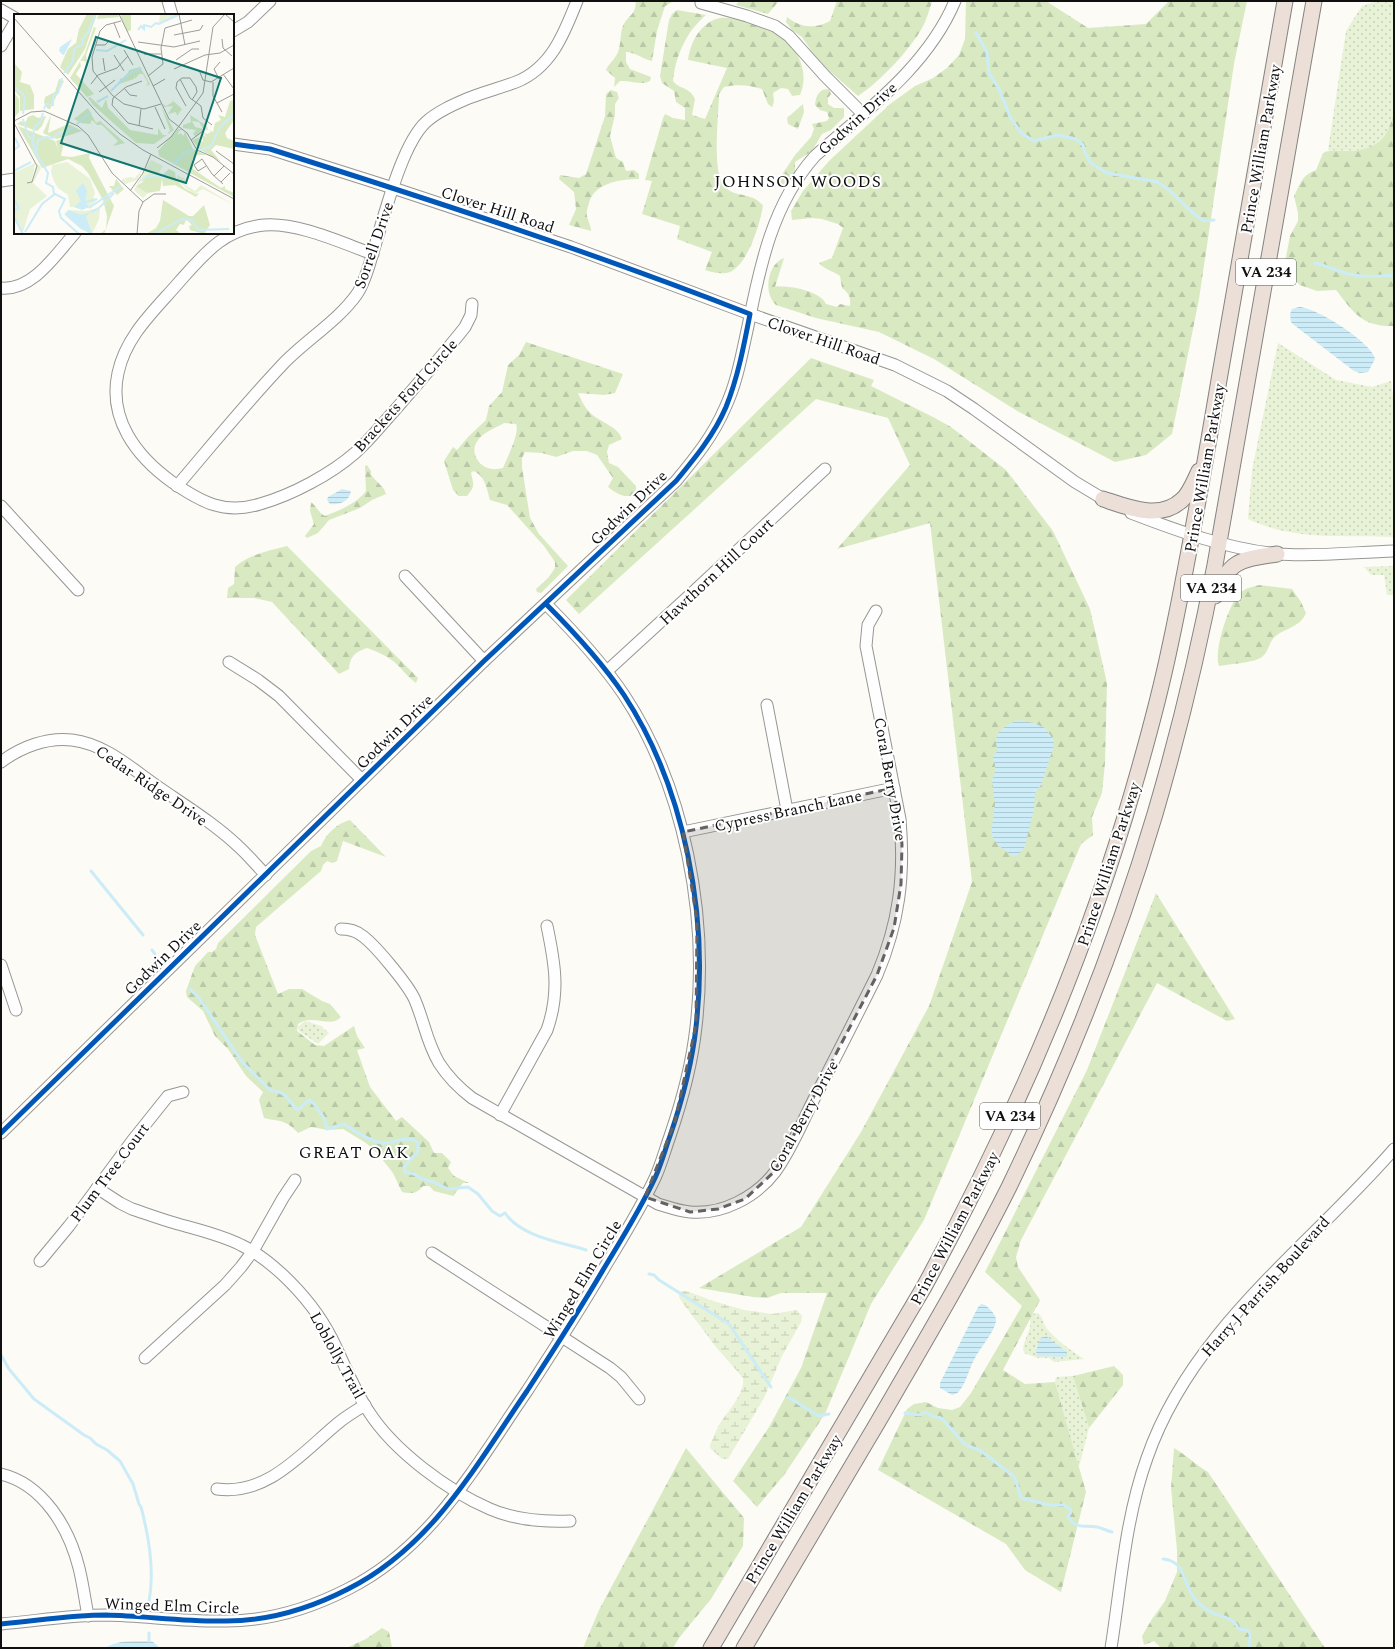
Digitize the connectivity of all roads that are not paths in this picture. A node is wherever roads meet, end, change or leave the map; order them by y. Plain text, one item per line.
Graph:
1 (168, 1) edge
2 (270, 1) edge
3 (577, 1) edge
4 (955, 1) edge
5 (1285, 1) edge
6 (1314, 1) edge
7 (700, 3) dead end
8 (1, 10) edge
9 (172, 14) edge
10 (14, 17) edge
11 (14, 24) edge
12 (234, 30) edge
13 (1, 46) edge
14 (863, 114) junction
15 (234, 144) edge
16 (14, 178) edge
17 (1, 181) edge
18 (393, 188) junction
19 (234, 233) edge
20 (74, 234) edge
21 (231, 234) edge
22 (373, 254) junction
23 (1, 288) edge
24 (472, 304) dead end
25 (750, 314) junction
26 (1206, 455) junction
27 (825, 469) dead end
28 (177, 486) junction
29 (1103, 500) junction
30 (1, 506) edge
31 (1192, 535) junction
32 (1219, 543) junction
33 (1394, 551) edge
34 (1277, 554) junction
35 (405, 576) dead end
36 (78, 590) dead end
37 (546, 604) junction
38 (876, 611) dead end
39 (1201, 633) junction
40 (484, 661) junction
41 (229, 662) dead end
42 (607, 671) junction
43 (767, 705) dead end
44 (1, 762) edge
45 (362, 780) junction
46 (894, 788) junction
47 (787, 810) junction
48 (683, 832) junction
49 (266, 875) junction
50 (547, 926) dead end
51 (341, 929) dead end
52 (1, 964) edge
53 (16, 1010) dead end
54 (183, 1092) dead end
55 (500, 1115) junction
56 (1, 1133) edge
57 (1394, 1150) edge
58 (295, 1180) dead end
59 (97, 1188) junction
60 (645, 1197) junction
61 (253, 1251) junction
62 (432, 1253) dead end
63 (40, 1261) dead end
64 (562, 1339) junction
65 (145, 1358) dead end
66 (639, 1399) dead end
67 (365, 1405) junction
68 (1, 1474) edge
69 (217, 1489) dead end
70 (458, 1492) junction
71 (570, 1521) dead end
72 (88, 1616) junction
73 (1, 1624) edge
74 (711, 1648) edge
75 (744, 1648) edge
76 (1111, 1648) edge

1 - 9 street
2 - 12 street
3 - 18 street, Sorrell Drive
4 - 14 street, Godwin Drive
5 - 26 highway, Prince William Parkway / VA 234
6 - 32 highway, Prince William Parkway / VA 234
7 - 14 street
8 - 10 street
11 - 13 street
14 - 25 street, Godwin Drive
15 - 18 street, Clover Hill Road
16 - 17 street
18 - 22 street, Sorrell Drive
18 - 25 street, Clover Hill Road
19 - 22 street, Brackets Ford Circle
20 - 23 street
21 - 28 street, Brackets Ford Circle
22 - 28 street, Sorrell Drive
24 - 28 street, Brackets Ford Circle
25 - 29 street, Clover Hill Road
25 - 37 street, Godwin Drive
26 - 29 highway
26 - 31 highway, Prince William Parkway / VA 234
27 - 42 street, Hawthorn Hill Court
29 - 31 street, Clover Hill Road
30 - 36 street
31 - 32 street, Clover Hill Road
31 - 74 highway, Prince William Parkway / VA 234
32 - 34 street, Clover Hill Road
32 - 39 highway, Prince William Parkway / VA 234
33 - 34 street, Clover Hill Road
34 - 39 highway
35 - 40 street
37 - 40 street, Godwin Drive
37 - 42 street, Winged Elm Circle
38 - 46 street, Coral Berry Drive
39 - 75 highway, Prince William Parkway / VA 234
40 - 45 street, Godwin Drive
41 - 45 street
42 - 48 street, Winged Elm Circle
43 - 47 street
44 - 49 street, Cedar Ridge Drive
45 - 49 street, Godwin Drive
46 - 47 street, Cypress Branch Lane
46 - 60 street, Coral Berry Drive
47 - 48 street, Cypress Branch Lane
48 - 60 street, Winged Elm Circle
49 - 56 street, Godwin Drive
50 - 55 street
51 - 55 street, Coral Berry Drive
52 - 53 street
54 - 59 street, Plum Tree Court
55 - 60 street, Coral Berry Drive
57 - 76 street, Harry J Parrish Boulevard
58 - 61 street
59 - 61 street, Loblolly Trail
59 - 63 street, Plum Tree Court
60 - 64 street, Winged Elm Circle
61 - 65 street
61 - 67 street, Loblolly Trail
62 - 64 street
64 - 66 street
64 - 70 street, Winged Elm Circle
67 - 69 street
67 - 70 street, Loblolly Trail
68 - 72 street
70 - 71 street, Loblolly Trail
70 - 72 street, Winged Elm Circle
72 - 73 street, Winged Elm Circle

